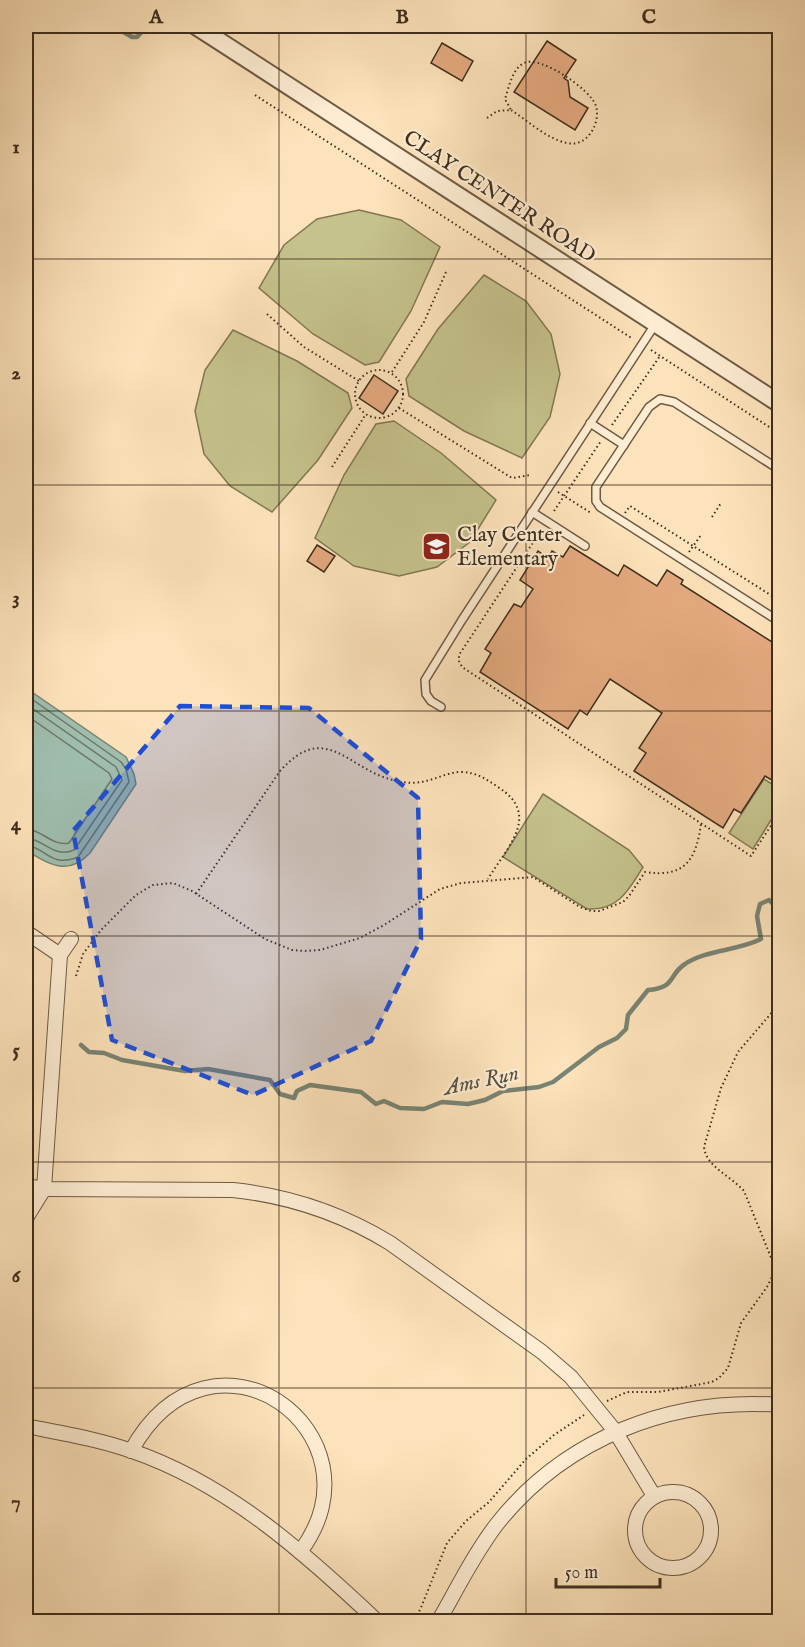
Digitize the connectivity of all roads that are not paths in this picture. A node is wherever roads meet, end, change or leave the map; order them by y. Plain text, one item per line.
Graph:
1 (196, 26) edge
2 (656, 323) junction
3 (780, 404) edge
4 (590, 423) junction
5 (624, 445) junction
6 (780, 470) edge
7 (532, 512) junction
8 (585, 546) dead end
9 (780, 622) edge
10 (441, 707) dead end
11 (26, 932) edge
12 (71, 939) dead end
13 (60, 955) junction
14 (26, 1186) edge
15 (44, 1189) junction
16 (26, 1218) edge
17 (780, 1405) edge
18 (26, 1426) edge
19 (615, 1431) junction
20 (131, 1451) junction
21 (654, 1497) junction
22 (300, 1552) junction
23 (378, 1622) edge
24 (438, 1622) edge

1 - 2 street, CLAY CENTER ROAD
2 - 3 street, CLAY CENTER ROAD
2 - 4 lane
4 - 5 lane
4 - 7 lane
5 - 6 lane
5 - 9 lane
7 - 8 lane
7 - 10 lane
11 - 13 street
12 - 13 street
13 - 15 street
14 - 15 street
15 - 16 street
15 - 19 street
17 - 19 street
18 - 20 street
19 - 21 street
19 - 24 street
20 - 22 street
20 - 22 street
21 - 21 street
22 - 23 street

